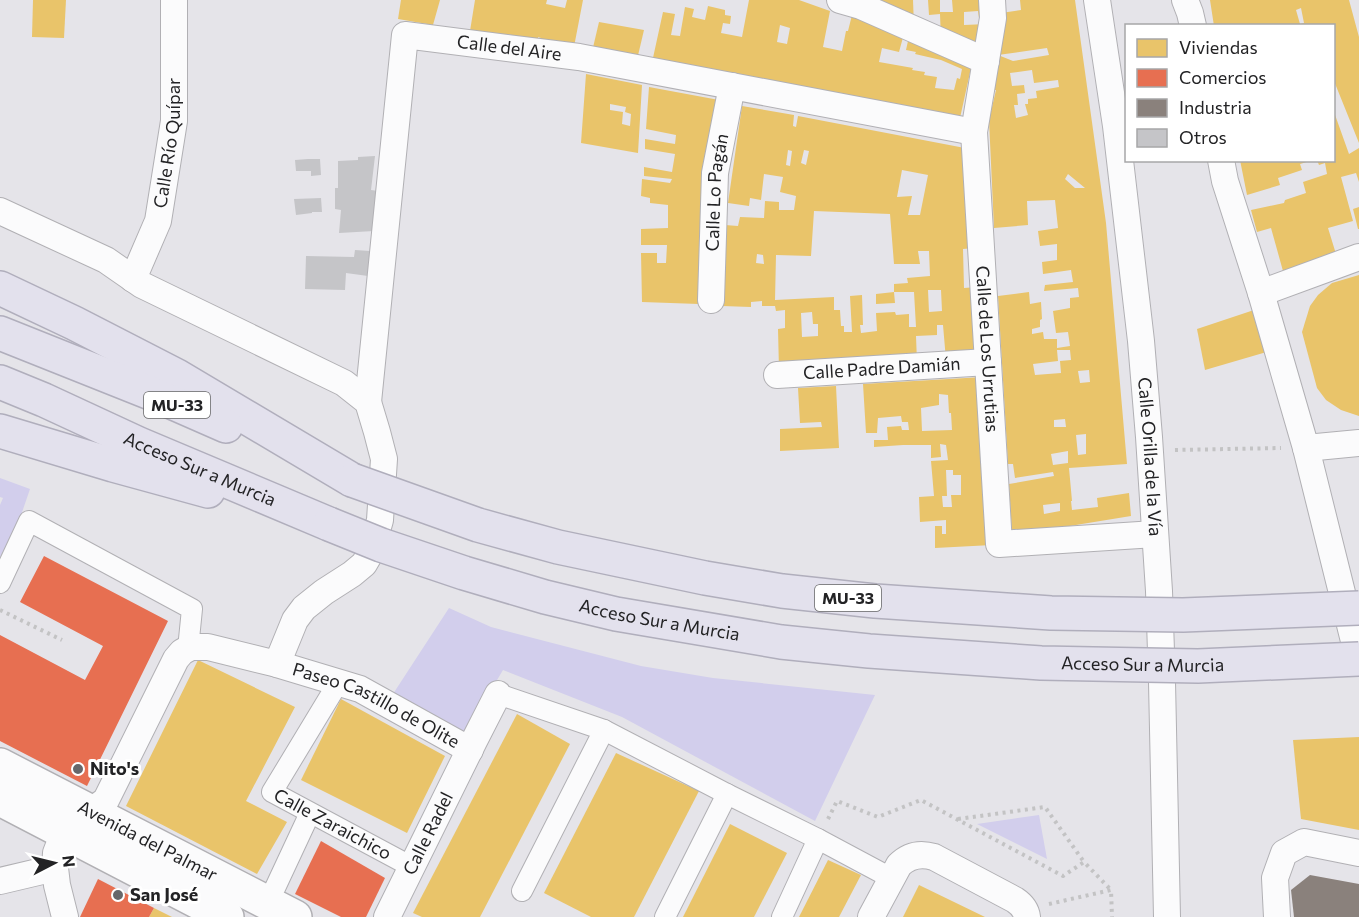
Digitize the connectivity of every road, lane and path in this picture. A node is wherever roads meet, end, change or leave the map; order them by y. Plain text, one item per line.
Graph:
1 (174, 0) edge
2 (992, 0) edge
3 (1097, 0) edge
4 (1185, 0) edge
5 (853, 2) edge
6 (1193, 24) edge
7 (986, 61) junction
8 (732, 86) junction
9 (974, 132) junction
10 (1221, 162) edge
11 (0, 211) edge
12 (1359, 257) edge
13 (133, 279) junction
14 (0, 288) edge
15 (1261, 293) junction
16 (711, 300) dead end
17 (0, 333) edge
18 (988, 362) junction
19 (777, 375) dead end
20 (0, 382) edge
21 (368, 402) junction
22 (0, 431) edge
23 (1359, 443) edge
24 (1306, 448) junction
25 (1150, 450) junction
26 (352, 480) junction
27 (329, 524) junction
28 (1155, 534) junction
29 (0, 583) edge
30 (1359, 608) edge
31 (0, 610) edge
32 (62, 640) dead end
33 (188, 649) junction
34 (1359, 660) edge
35 (277, 664) junction
36 (338, 683) junction
37 (498, 694) joint
38 (604, 730) junction
39 (470, 750) junction
40 (0, 765) edge
41 (727, 794) junction
42 (0, 799) edge
43 (91, 812) junction
44 (310, 813) junction
45 (956, 819) junction
46 (64, 832) junction
47 (818, 839) junction
48 (1359, 853) edge
49 (1084, 862) junction
50 (412, 867) junction
51 (55, 868) junction
52 (891, 878) junction
53 (0, 881) edge
54 (275, 888) dead end
55 (1111, 890) junction
56 (522, 891) dead end
57 (1026, 913) edge
58 (65, 917) edge
59 (227, 917) edge
60 (295, 917) edge
61 (387, 917) edge
62 (665, 917) edge
63 (782, 917) edge
64 (871, 917) edge
65 (1112, 917) edge
66 (1167, 917) edge
67 (1277, 917) edge

1 - 13 street, Calle Río Quípar
2 - 7 street, Calle de Los Urrutias
3 - 25 street, Calle Orilla de la Vía
4 - 6 street
5 - 7 street
7 - 9 street, Calle de Los Urrutias
8 - 9 street, Calle del Aire
8 - 16 street, Calle Lo Pagán
8 - 21 street, Calle del Aire
9 - 18 street, Calle de Los Urrutias
10 - 15 street
11 - 13 street
12 - 15 street
13 - 21 street
14 - 26 highway
15 - 24 street
17 - 26 highway, MU-33
18 - 19 street, Calle Padre Damián
18 - 28 street, Calle de Los Urrutias
20 - 27 highway, Acceso Sur a Murcia / MU-33
21 - 35 street
22 - 27 highway
23 - 24 street
24 - 25 path
24 - 34 street
25 - 28 street, Calle Orilla de la Vía
26 - 30 highway, MU-33, bridge
27 - 34 highway, Acceso Sur a Murcia / MU-33, bridge
28 - 66 street, Calle Orilla de la Vía
29 - 33 street
31 - 32 path
33 - 35 street, Paseo Castillo de Olite
33 - 43 street
35 - 36 street, Paseo Castillo de Olite
36 - 39 street, Paseo Castillo de Olite
36 - 44 street, Calle Zaraichico
37 - 38 street, Paseo Castillo de Olite
37 - 39 street, Paseo Castillo de Olite
38 - 41 street, Paseo Castillo de Olite
38 - 56 street
39 - 50 street, Calle Radel
40 - 43 main road, Avenida del Palmar
41 - 47 street, Paseo Castillo de Olite
41 - 62 street
42 - 46 main road, Avenida del Palmar
43 - 46 street
43 - 60 main road, Avenida del Palmar
44 - 50 street, Calle Zaraichico
44 - 54 street
45 - 47 path
45 - 49 path
45 - 49 path
46 - 51 street
46 - 59 main road, Avenida del Palmar
47 - 52 street, Paseo Castillo de Olite
47 - 63 street
48 - 67 street
49 - 55 path
50 - 61 street, Calle Radel
51 - 53 street
51 - 58 street
52 - 57 street
52 - 64 street
55 - 57 path
55 - 65 path

